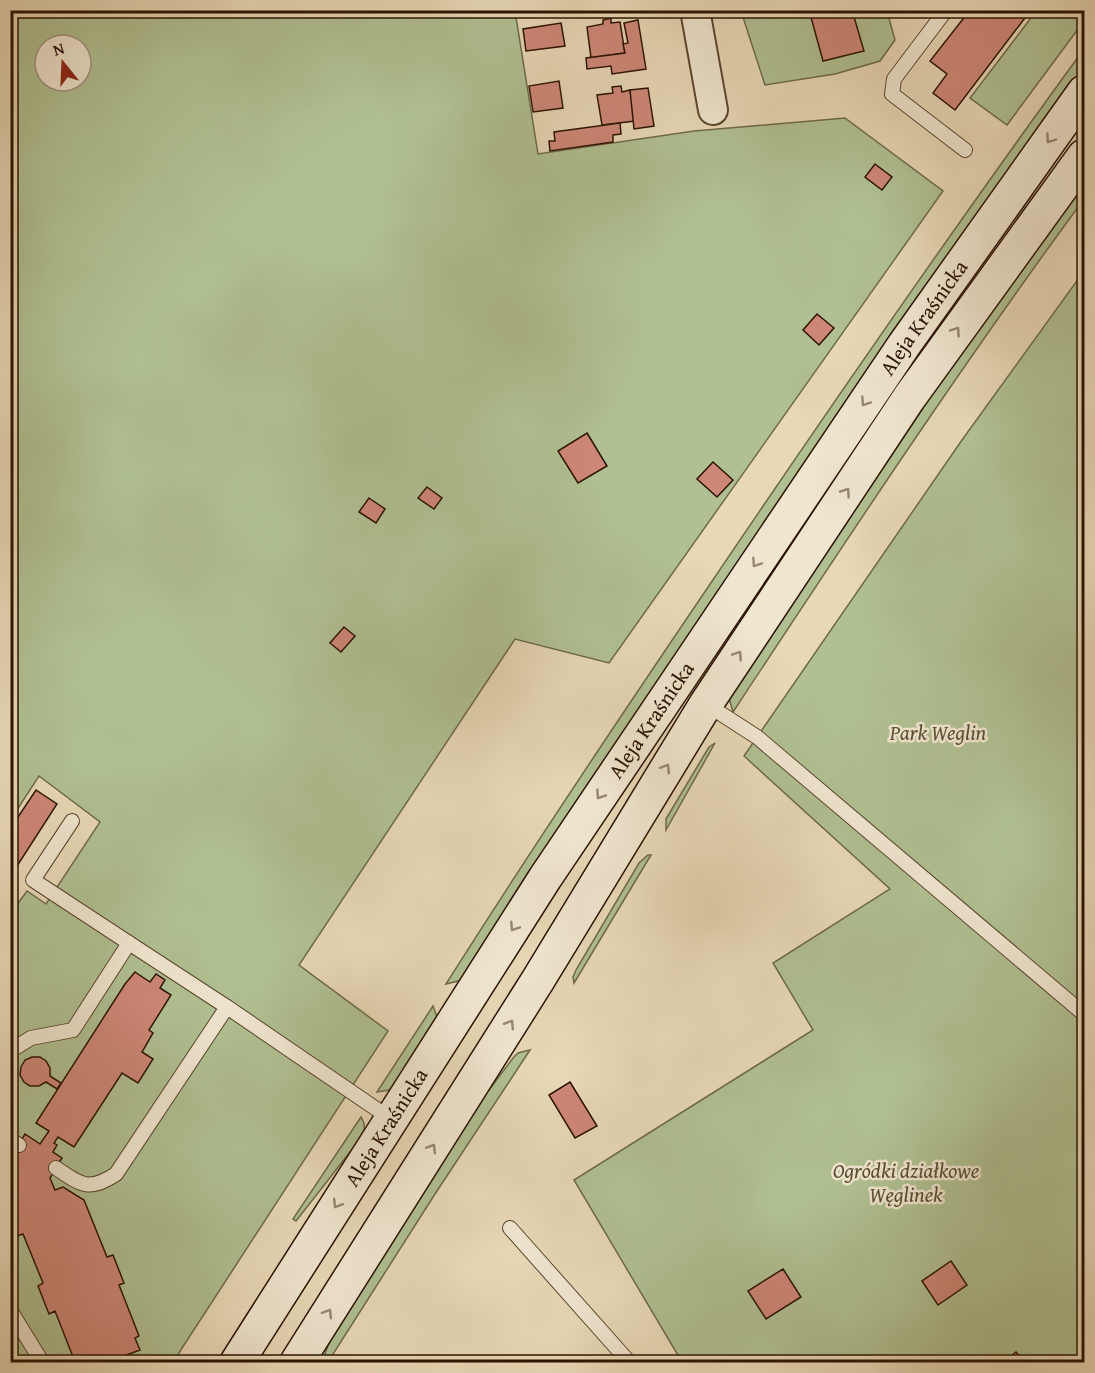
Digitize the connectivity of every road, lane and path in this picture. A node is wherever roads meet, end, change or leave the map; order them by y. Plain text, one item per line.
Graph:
1 (695, 10) edge
2 (946, 10) edge
3 (1084, 92) edge
4 (713, 110) dead end
5 (965, 150) dead end
6 (1084, 156) edge
7 (706, 704) junction
8 (72, 821) dead end
9 (129, 943) junction
10 (227, 1007) junction
11 (1084, 1014) edge
12 (10, 1051) edge
13 (391, 1119) junction
14 (56, 1168) dead end
15 (510, 1228) dead end
16 (10, 1310) edge
17 (42, 1362) edge
18 (237, 1362) edge
19 (297, 1362) edge
20 (629, 1362) edge

1 - 4 street
2 - 5 lane
3 -> 13 main road, Aleja Kraśnicka
7 -> 6 main road, Aleja Kraśnicka
7 - 11 lane
19 -> 7 main road, Aleja Kraśnicka
8 - 9 lane
9 - 10 lane
9 - 12 lane
10 - 13 lane
10 - 14 lane
13 -> 18 main road, Aleja Kraśnicka
15 - 20 lane
16 - 17 lane

